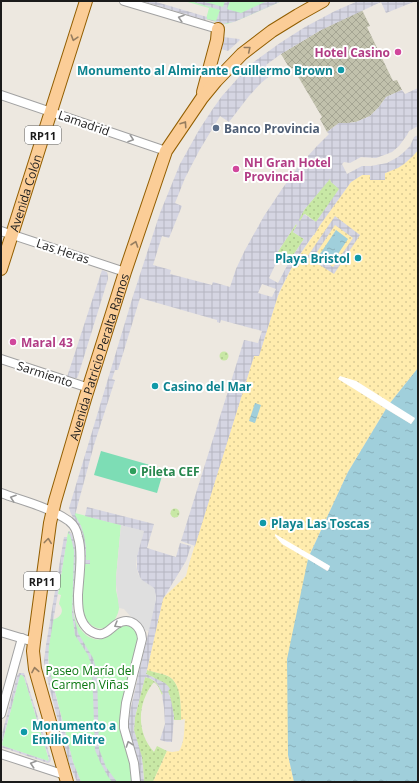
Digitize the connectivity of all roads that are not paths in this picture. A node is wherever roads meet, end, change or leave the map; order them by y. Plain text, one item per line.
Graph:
1 (86, 1) edge
2 (124, 1) edge
3 (324, 1) edge
4 (218, 29) joint
5 (1, 95) edge
6 (202, 98) junction
7 (51, 111) junction
8 (166, 151) junction
9 (6, 233) edge
10 (1, 269) edge
11 (125, 272) junction
12 (1, 359) edge
13 (89, 388) junction
14 (1, 494) edge
15 (52, 512) junction
16 (1, 632) edge
17 (22, 638) junction
18 (34, 642) junction
19 (1, 714) edge
20 (1, 754) edge
21 (66, 778) edge
22 (136, 782) edge

1 -> 7 main road, Avenida Colón / RP11
4 -> 2 street
6 -> 3 main road, Avenida Patricio Peralta Ramos / RP11
4 - 6 main road, RP11
5 - 7 street, Lamadrid
8 -> 6 main road, Avenida Patricio Peralta Ramos / RP11
7 -> 8 street, Lamadrid
7 - 9 main road, Avenida Colón / RP11
11 -> 8 main road, Avenida Patricio Peralta Ramos / RP11
9 - 10 main road, Avenida Colón / RP11
9 - 11 street, Las Heras
11 - 13 main road, Avenida Patricio Peralta Ramos / RP11
12 - 13 street, Sarmiento
13 - 15 main road, Avenida Patricio Peralta Ramos / RP11
15 -> 14 street
18 -> 15 main road, Avenida Patricio Peralta Ramos / RP11
22 -> 15 street
16 - 17 street
17 - 18 street
17 - 19 street
21 -> 18 main road, Avenida Patricio Peralta Ramos / RP11
21 -> 20 street

